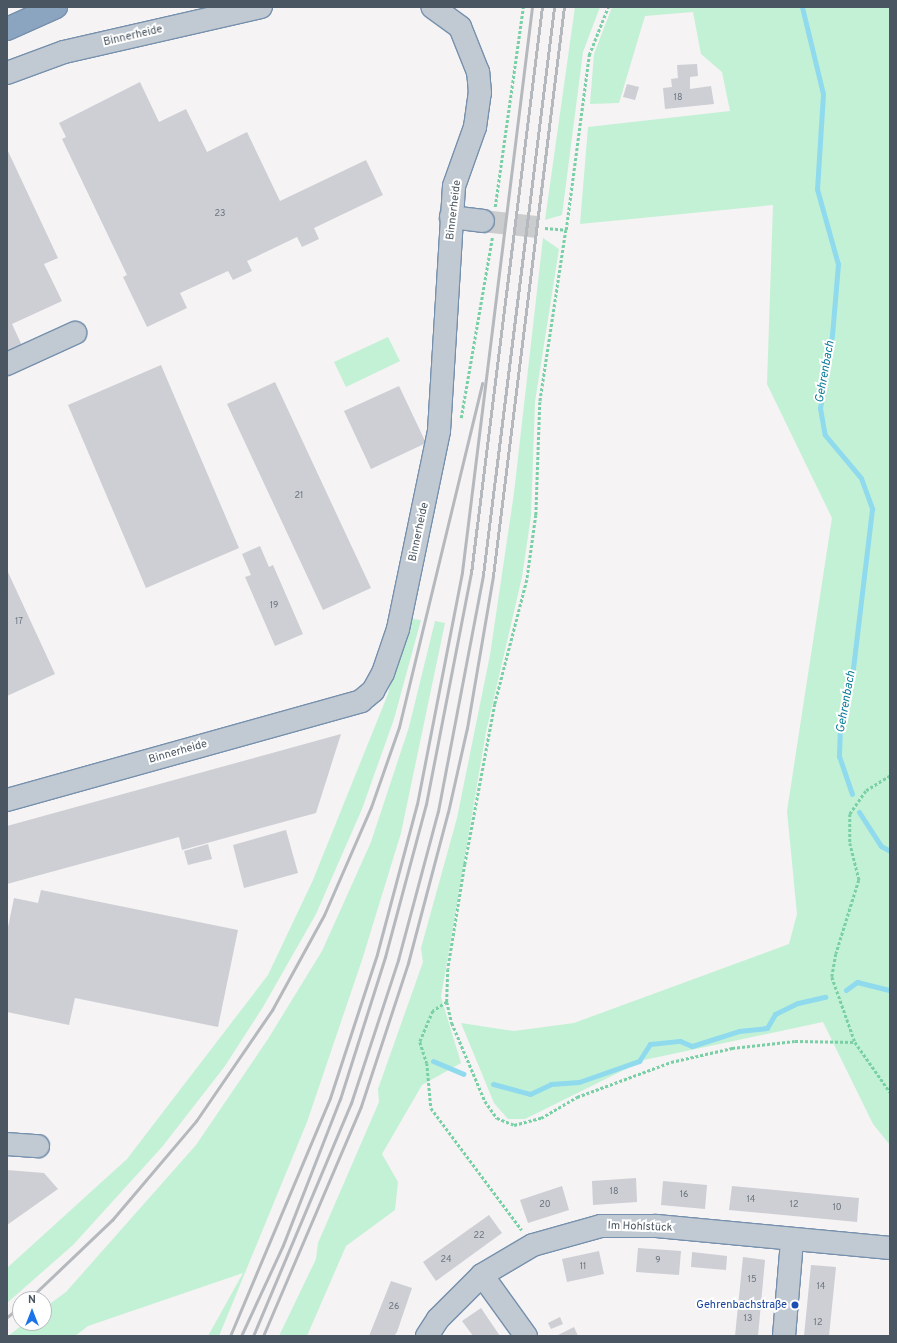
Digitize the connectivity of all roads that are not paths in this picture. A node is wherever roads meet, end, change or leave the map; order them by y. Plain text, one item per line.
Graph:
1 (56, 7) edge
2 (255, 7) edge
3 (432, 7) edge
4 (7, 29) edge
5 (7, 73) edge
6 (451, 217) junction
7 (483, 222) tunnel mouth
8 (76, 333) dead end
9 (7, 364) edge
10 (7, 800) edge
11 (7, 1144) edge
12 (38, 1146) dead end
13 (792, 1240) junction
14 (890, 1248) edge
15 (482, 1275) junction
16 (427, 1336) edge
17 (526, 1336) edge
18 (784, 1336) edge

1 - 4 highway
2 - 5 street, Binnerheide
3 - 6 street, Binnerheide
6 - 7 street
6 - 10 street, Binnerheide
8 - 9 street
11 - 12 street
13 - 14 street, Im Hohlstück
13 - 15 street, Im Hohlstück
13 - 18 street
15 - 16 street, Im Hohlstück
15 - 17 street

